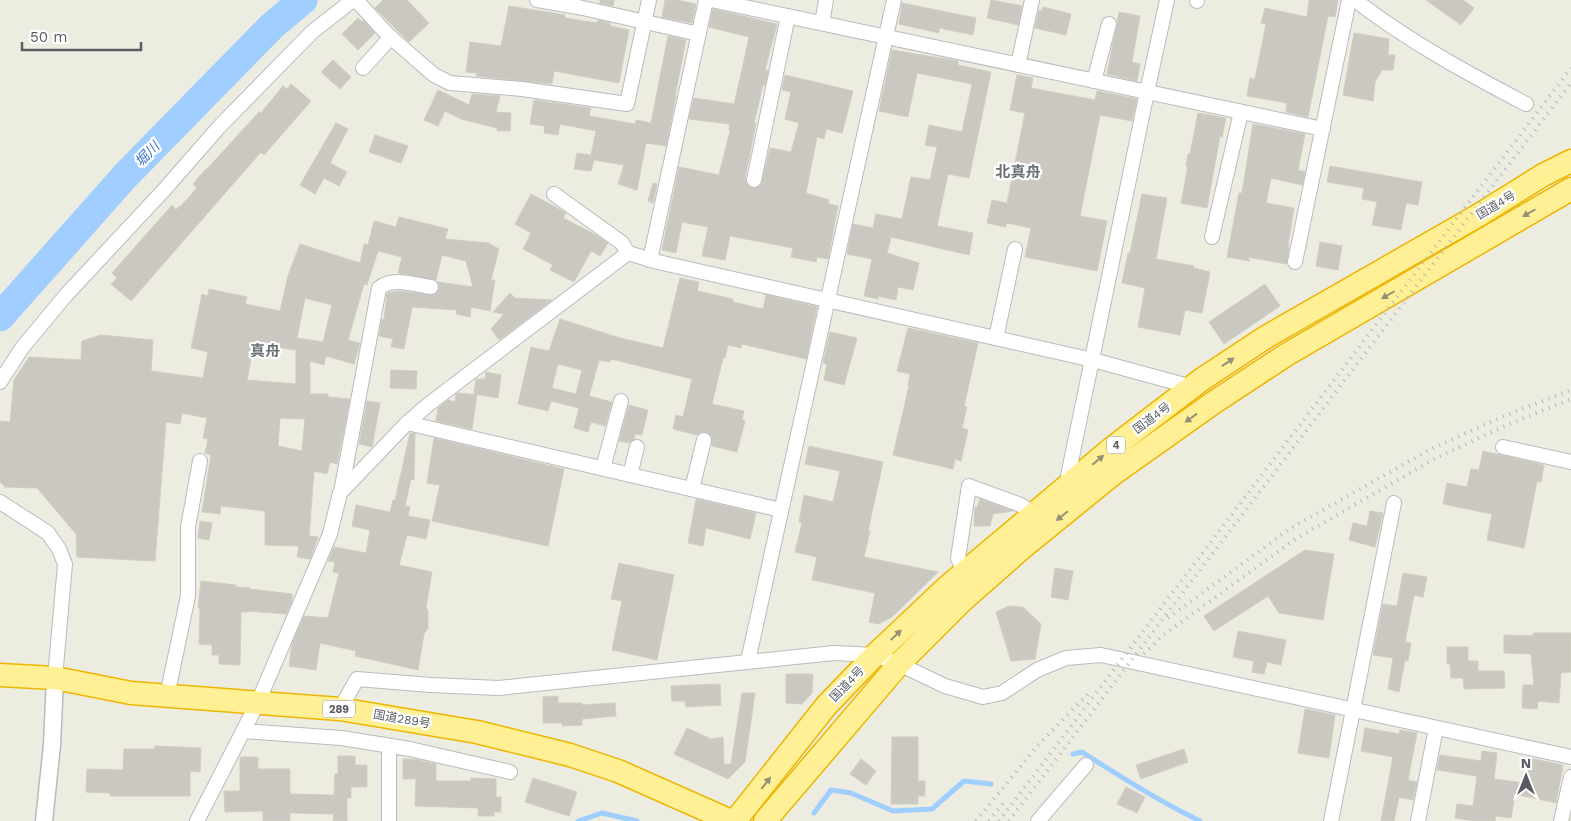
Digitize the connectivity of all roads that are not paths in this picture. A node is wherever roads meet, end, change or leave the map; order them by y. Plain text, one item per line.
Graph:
1 (354, 0) edge
2 (537, 0) edge
3 (648, 0) edge
4 (706, 0) edge
5 (712, 0) edge
6 (826, 0) edge
7 (894, 0) edge
8 (1032, 0) edge
9 (1167, 0) edge
10 (1349, 0) edge
11 (1355, 0) edge
12 (555, 2) edge
13 (788, 16) junction
14 (645, 22) junction
15 (822, 23) junction
16 (1109, 24) dead end
17 (698, 34) junction
18 (391, 37) junction
19 (886, 37) junction
20 (1018, 65) junction
21 (363, 68) dead end
22 (1094, 81) junction
23 (1146, 92) junction
24 (1526, 104) dead end
25 (1241, 112) junction
26 (1323, 129) junction
27 (1571, 161) edge
28 (754, 180) dead end
29 (1571, 189) edge
30 (554, 194) dead end
31 (1212, 237) dead end
32 (1015, 249) dead end
33 (628, 253) junction
34 (650, 260) junction
35 (1295, 262) dead end
36 (431, 287) dead end
37 (828, 300) junction
38 (996, 338) junction
39 (1093, 360) junction
40 (0, 382) edge
41 (1192, 387) junction
42 (621, 401) dead end
43 (407, 423) junction
44 (704, 440) dead end
45 (637, 447) dead end
46 (1503, 447) dead end
47 (200, 461) dead end
48 (1571, 462) edge
49 (603, 468) junction
50 (630, 475) junction
51 (1071, 482) junction
52 (692, 489) junction
53 (340, 493) junction
54 (0, 502) edge
55 (1394, 503) dead end
56 (781, 510) junction
57 (1034, 514) junction
58 (965, 572) junction
59 (875, 655) junction
60 (748, 661) junction
61 (899, 664) junction
62 (0, 675) edge
63 (55, 678) junction
64 (167, 696) junction
65 (258, 702) junction
66 (340, 709) junction
67 (1353, 711) junction
68 (1436, 728) junction
69 (243, 731) junction
70 (389, 746) junction
71 (1571, 757) edge
72 (1086, 764) dead end
73 (510, 772) dead end
74 (1571, 777) edge
75 (44, 821) edge
76 (197, 821) edge
77 (389, 821) edge
78 (731, 821) edge
79 (735, 821) edge
80 (765, 821) edge
81 (1038, 821) edge
82 (1331, 821) edge
83 (1418, 821) edge
84 (1561, 821) edge

1 - 18 street
1 - 40 street
2 - 12 street
3 - 14 street
4 - 17 street
5 - 13 street
6 - 15 street
7 - 19 street
8 - 20 street
9 - 23 street
10 - 26 street
11 - 24 street
12 - 14 street
13 - 15 street
13 - 28 street
14 - 17 street
14 - 18 street
15 - 19 street
16 - 22 street
17 - 34 street
18 - 21 street
19 - 20 street
19 - 37 street
20 - 22 street
22 - 23 street
23 - 25 street
23 - 39 street
25 - 26 street
25 - 31 street
26 - 35 street
41 -> 27 highway, 国道4号 / 4
29 -> 61 highway, 国道4号 / 4
30 - 33 street
32 - 38 street
33 - 34 street
33 - 43 street
34 - 37 street
36 - 53 street
37 - 38 street
37 - 56 street
38 - 39 street
39 - 41 street
39 - 51 street
51 -> 41 highway, 国道4号 / 4
42 - 49 street
43 - 49 street
43 - 53 street
44 - 52 street
45 - 50 street
46 - 48 street
47 - 64 street
49 - 50 street
50 - 52 street
51 - 57 highway, 国道4号 / 4
52 - 56 street
53 - 65 street
54 - 63 street
55 - 67 street
56 - 60 street
57 - 58 highway, 国道4号 / 4
57 - 58 street
59 -> 58 highway, 国道4号 / 4
59 - 60 street
59 - 61 street
79 -> 59 highway, 国道4号 / 4
60 - 66 street
61 - 67 street
61 - 80 highway, 国道4号 / 4
62 - 63 highway, 国道289号 / 289
63 - 64 highway, 国道289号 / 289
63 - 75 street
64 - 65 highway, 国道289号 / 289
65 - 66 highway, 国道289号 / 289
65 - 69 street
66 - 78 highway, 国道289号 / 289
67 - 68 street
67 - 82 street
68 - 71 street
68 - 83 street
69 - 70 street
69 - 76 street
70 - 73 street
70 - 77 street
72 - 81 street
74 - 84 street

